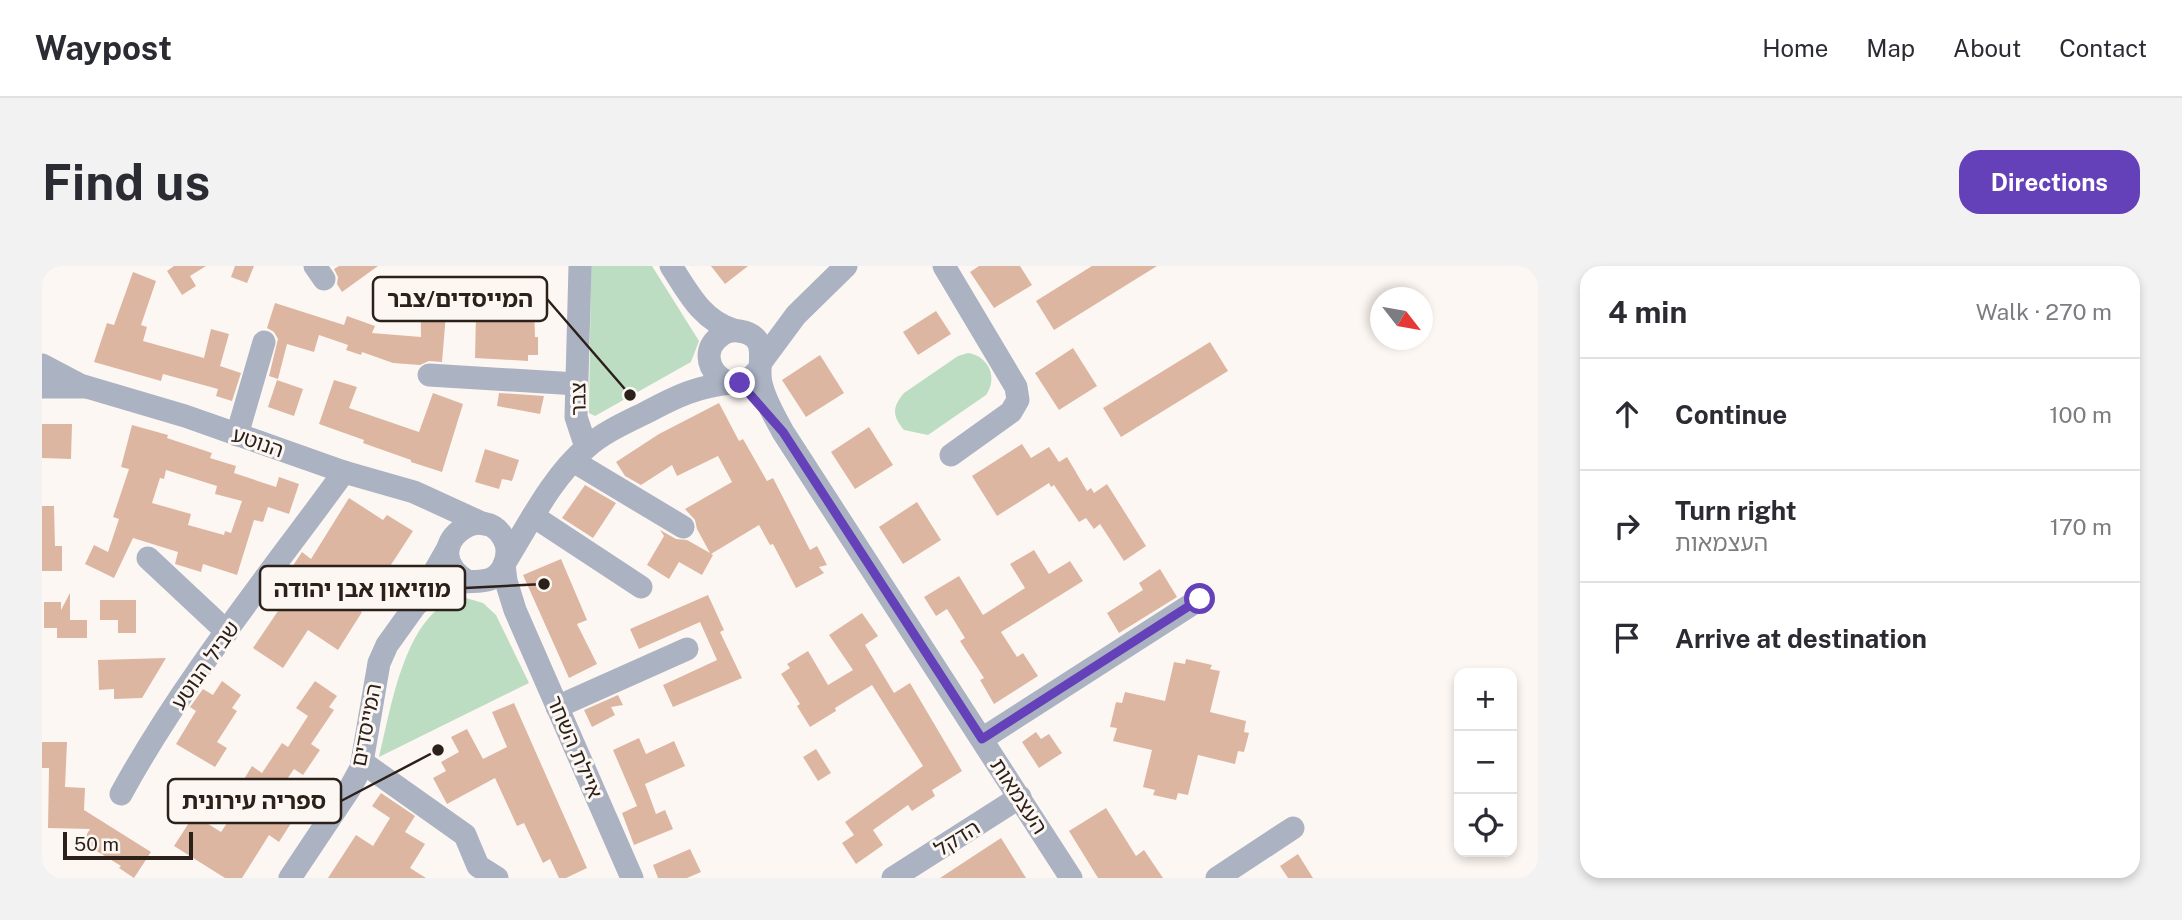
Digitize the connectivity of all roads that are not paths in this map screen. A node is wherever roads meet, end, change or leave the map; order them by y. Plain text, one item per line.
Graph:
1 (580, 266) edge
2 (671, 266) edge
3 (846, 266) edge
4 (944, 266) edge
5 (698, 307) junction
6 (796, 314) junction
7 (741, 332) junction
8 (264, 342) dead end
9 (710, 354) junction
10 (42, 365) edge
11 (429, 374) dead end
12 (748, 374) junction
13 (577, 384) junction
14 (42, 387) edge
15 (90, 387) junction
16 (683, 393) junction
17 (237, 435) junction
18 (580, 454) junction
19 (951, 455) dead end
20 (344, 472) junction
21 (427, 497) junction
22 (537, 511) junction
23 (489, 526) junction
24 (683, 527) dead end
25 (450, 543) junction
26 (148, 558) dead end
27 (505, 563) junction
28 (472, 582) junction
29 (641, 587) dead end
30 (1200, 599) dead end
31 (415, 606) junction
32 (518, 615) junction
33 (227, 632) junction
34 (687, 649) dead end
35 (557, 707) junction
36 (982, 739) junction
37 (362, 762) junction
38 (121, 794) dead end
39 (1020, 797) junction
40 (1293, 828) dead end
41 (290, 878) edge
42 (497, 878) edge
43 (632, 878) edge
44 (893, 878) edge
45 (1071, 878) edge
46 (1217, 878) edge

1 - 13 street, צבר
2 - 5 street
3 - 6 street
4 - 19 street
5 - 7 street
5 - 9 street
6 - 7 street
6 - 12 street
7 - 9 street
7 - 12 street
8 - 17 street
9 - 12 street
9 - 16 street
10 - 15 street, הנוטע
11 - 13 street
12 - 16 street
12 - 36 street, העצמאות
13 - 18 street, צבר
14 - 15 street, הנוטע
15 - 17 street, הנוטע
16 - 18 street
17 - 20 street, הנוטע
18 - 22 street
18 - 24 street
20 - 21 street, הנוטע
20 - 33 street, שביל הנוטע
21 - 23 street, הנוטע
21 - 25 street
22 - 23 street
22 - 27 street
22 - 29 street
23 - 25 street
23 - 27 street
25 - 28 street
25 - 31 street, המייסדים
26 - 33 street
27 - 28 street
27 - 32 street, איילת השחר
28 - 31 street, המייסדים
28 - 32 street, איילת השחר
30 - 36 street
31 - 37 street, המייסדים
32 - 35 street, איילת השחר
33 - 38 street, שביל הנוטע
34 - 35 street
35 - 43 street, איילת השחר
36 - 39 street, העצמאות
37 - 41 street, המייסדים
37 - 42 street
39 - 44 street, הדקל
39 - 45 street, העצמאות
40 - 46 street

